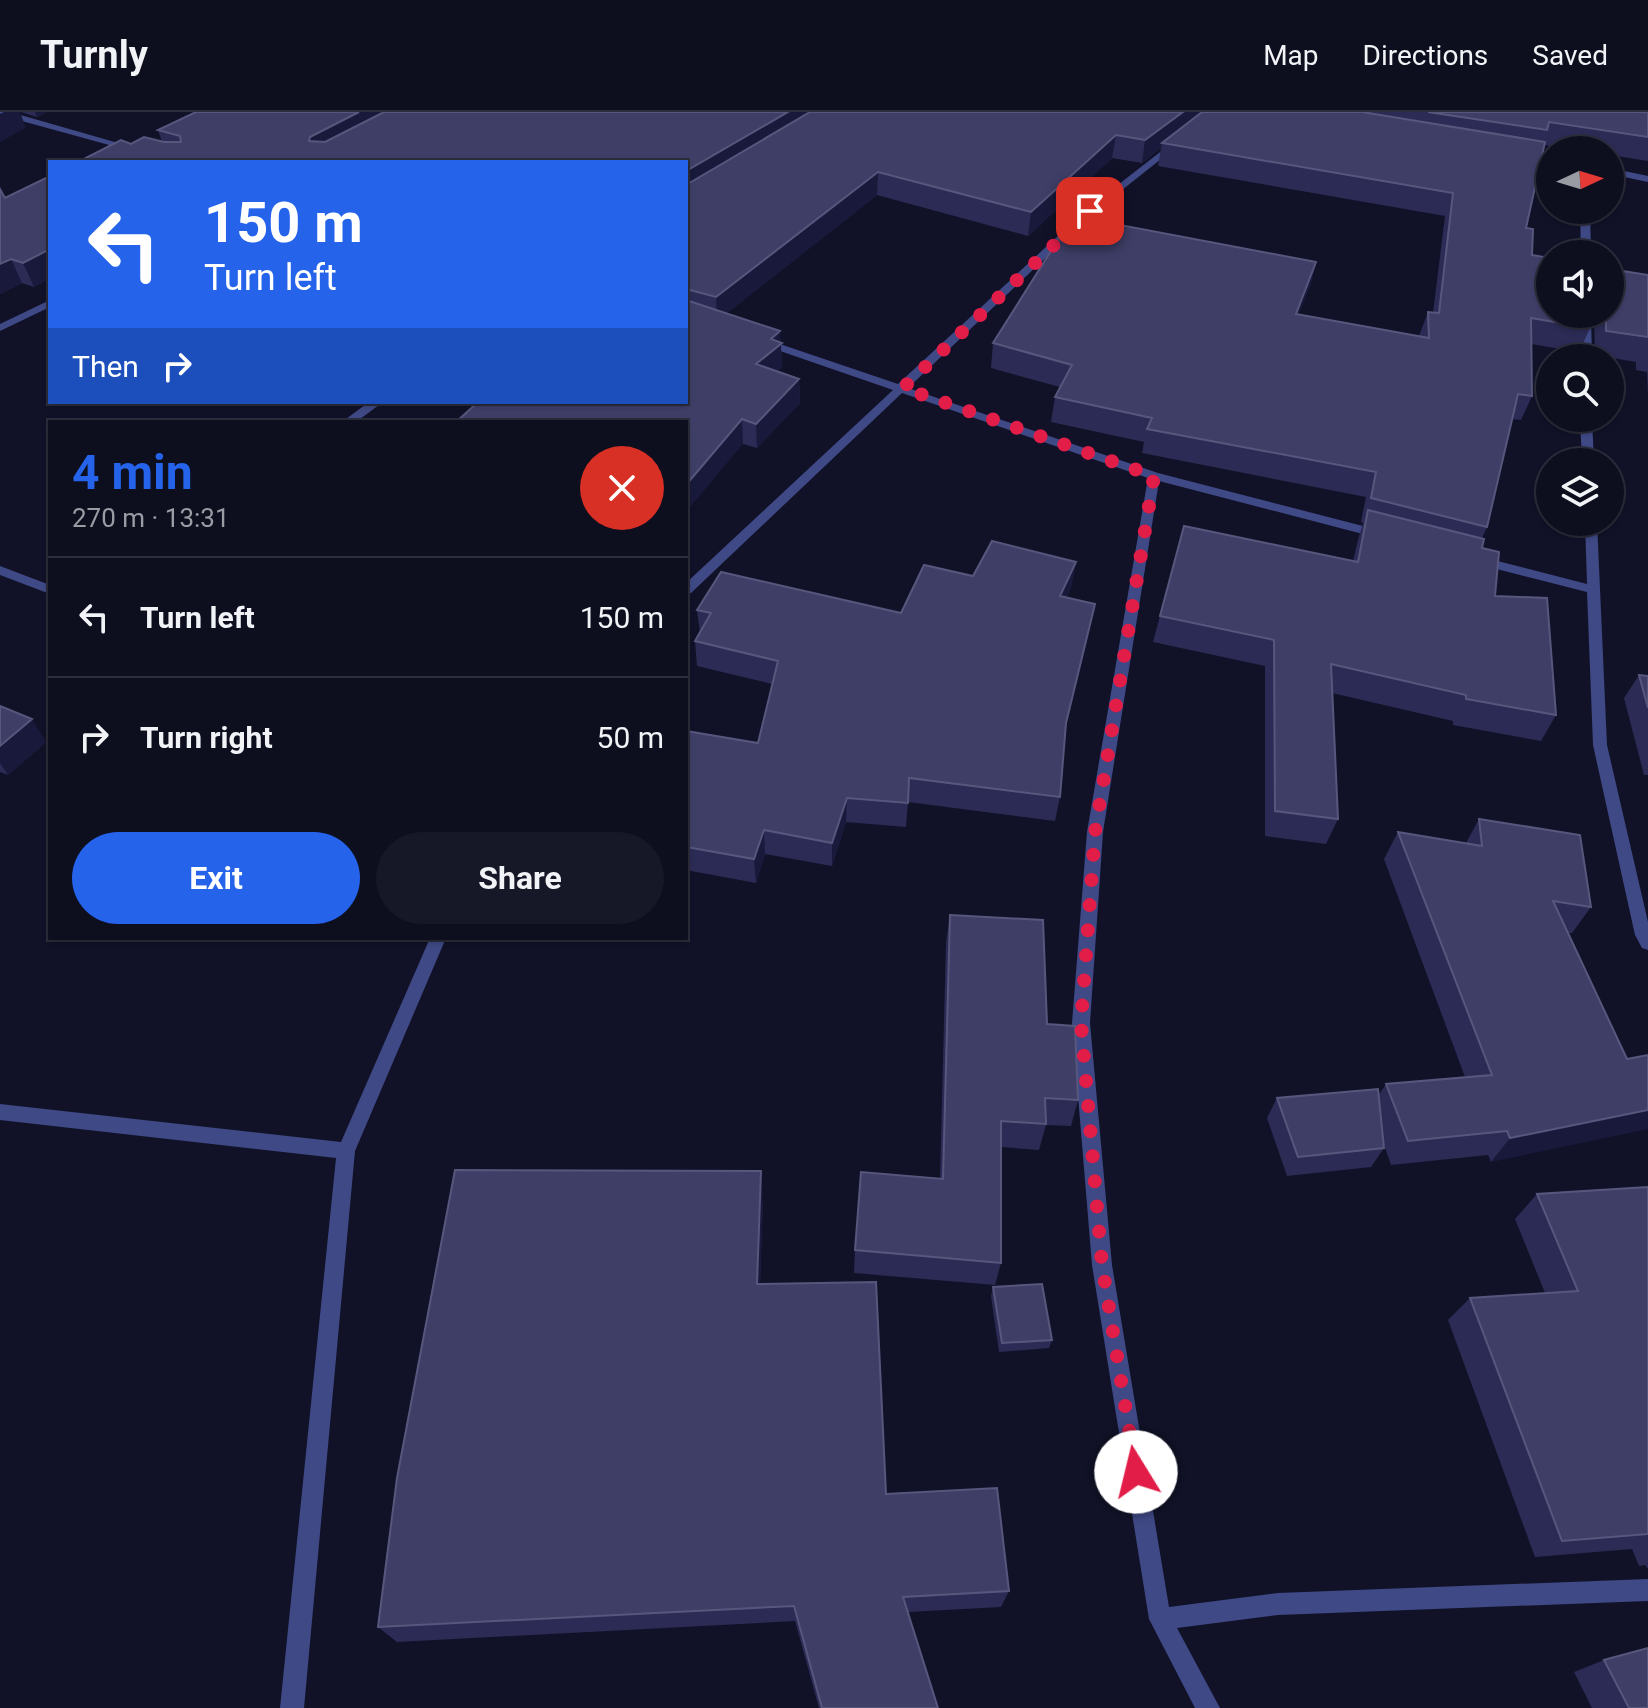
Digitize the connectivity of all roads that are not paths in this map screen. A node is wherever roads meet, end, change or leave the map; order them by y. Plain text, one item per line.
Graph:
1 (0, 112) edge
2 (1182, 139) edge
3 (152, 154) edge
4 (1504, 154) edge
5 (1536, 159) edge
6 (1624, 174) edge
7 (1648, 179) edge
8 (48, 304) edge
9 (0, 328) edge
10 (758, 341) edge
11 (903, 388) junction
12 (374, 404) edge
13 (351, 420) edge
14 (1154, 476) junction
15 (1592, 536) edge
16 (1397, 539) edge
17 (1457, 555) edge
18 (0, 570) edge
19 (688, 588) edge
20 (48, 589) edge
21 (1594, 590) junction
22 (437, 940) edge
23 (1648, 943) edge
24 (0, 1112) edge
25 (346, 1151) junction
26 (1648, 1590) edge
27 (1160, 1619) junction
28 (292, 1708) edge
29 (1208, 1708) edge

1 - 3 street
2 - 11 street
4 - 5 street
6 - 7 street
8 - 9 street
10 - 11 street
11 - 14 street
11 - 19 street
12 - 13 street
14 - 16 street
14 - 27 street
15 - 21 street
17 - 21 street
18 - 20 street
21 - 23 street
22 - 25 street
24 - 25 street
25 - 28 street
26 - 27 street
27 - 29 street

